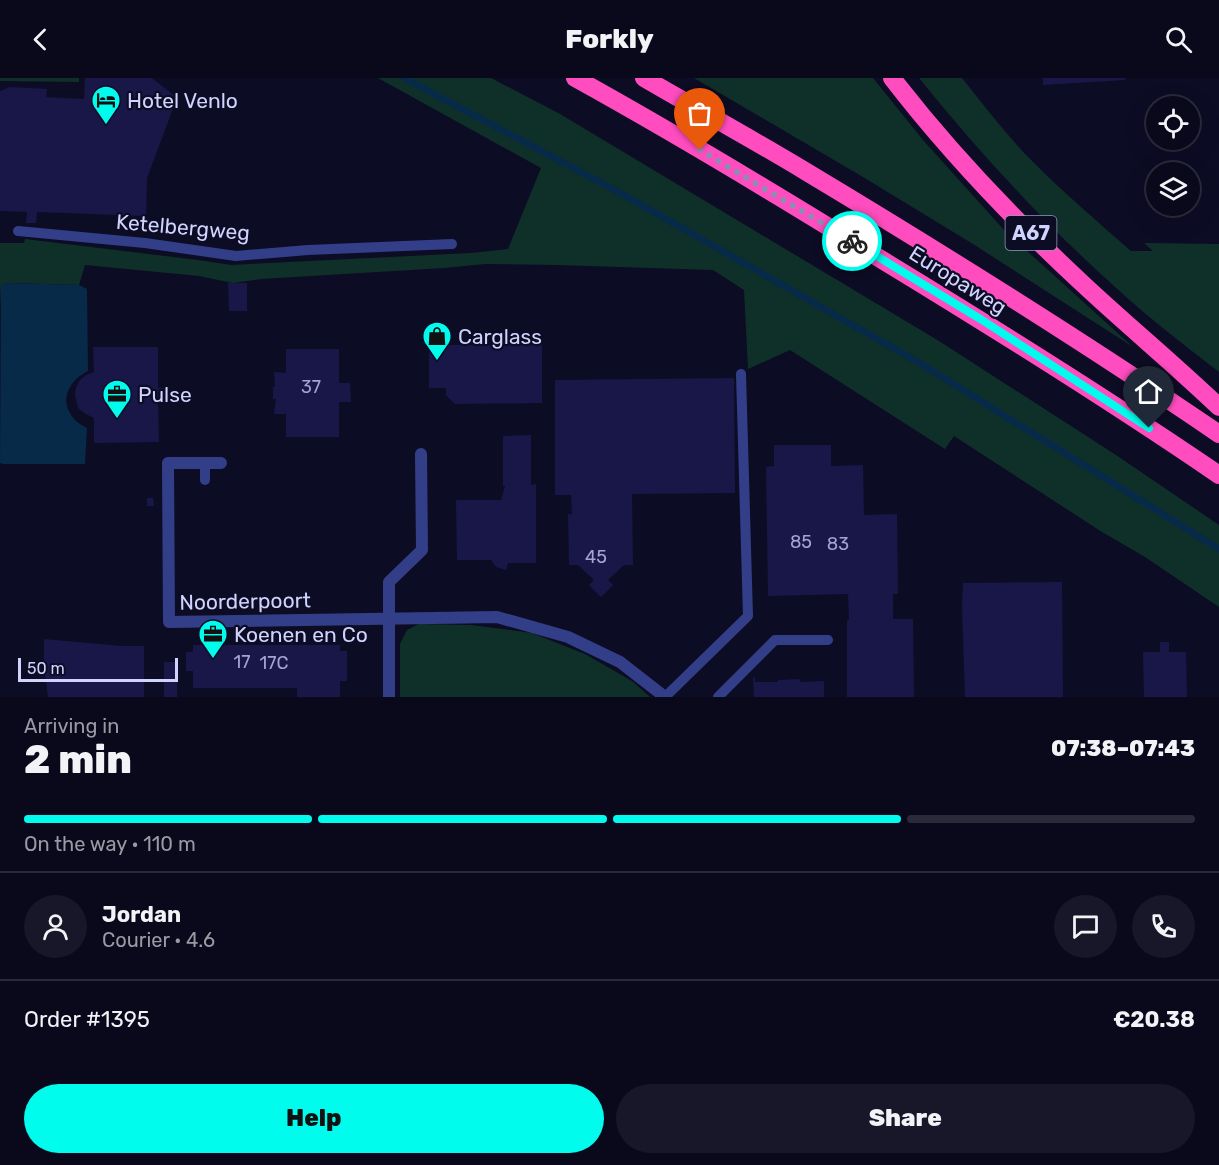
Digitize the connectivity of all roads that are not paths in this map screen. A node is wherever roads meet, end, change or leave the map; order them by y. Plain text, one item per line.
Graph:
1 (575, 78) edge
2 (644, 78) edge
3 (892, 78) edge
4 (18, 231) dead end
5 (452, 244) dead end
6 (741, 374) dead end
7 (1219, 407) edge
8 (1219, 434) edge
9 (421, 454) dead end
10 (205, 463) junction
11 (221, 463) dead end
12 (1219, 475) edge
13 (206, 480) dead end
14 (389, 618) junction
15 (828, 640) dead end
16 (389, 697) edge
17 (665, 697) edge
18 (718, 697) edge

1 - 12 highway, Europaweg
2 - 8 highway, Europaweg
3 - 7 highway, A67
4 - 5 lane, Ketelbergweg
6 - 17 lane
9 - 14 street
10 - 11 street, Noorderpoort
10 - 13 lane
10 - 14 street, Noorderpoort
14 - 16 street
14 - 17 street, Noorderpoort
15 - 18 lane

